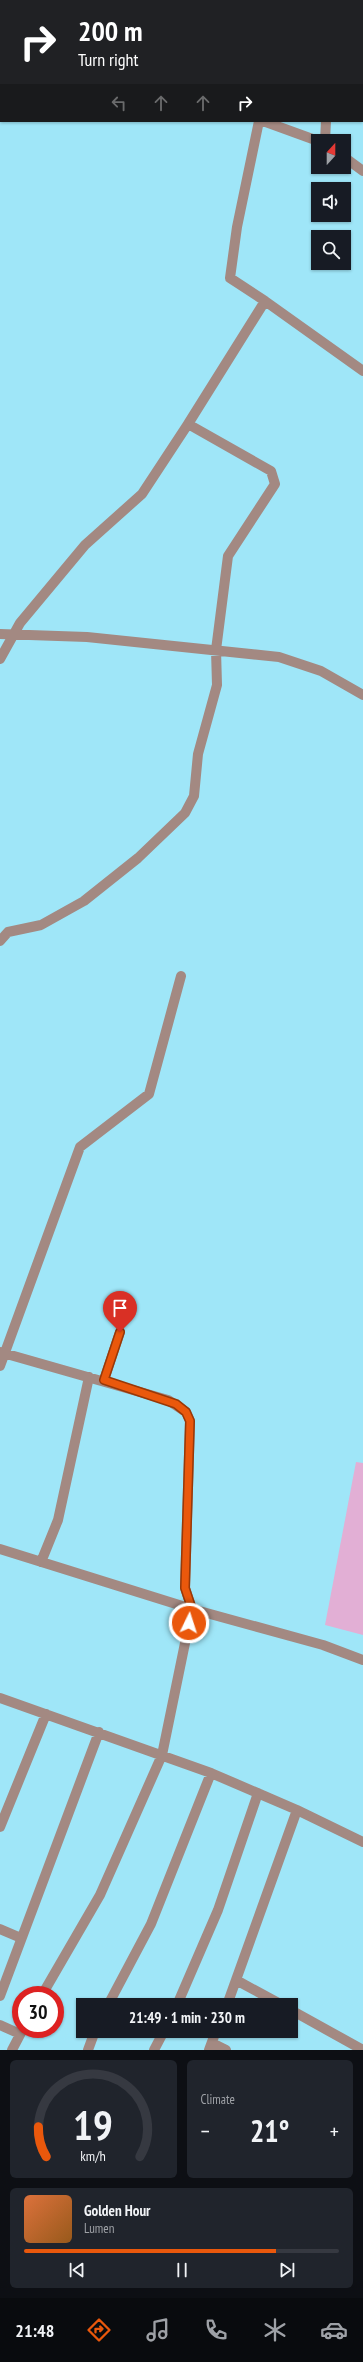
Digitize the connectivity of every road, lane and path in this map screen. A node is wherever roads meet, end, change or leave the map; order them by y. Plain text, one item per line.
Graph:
1 (259, 122) edge
2 (266, 122) edge
3 (326, 122) edge
4 (325, 134) edge
5 (311, 138) edge
6 (351, 162) edge
7 (363, 171) edge
8 (265, 301) junction
9 (363, 371) edge
10 (188, 424) junction
11 (0, 634) edge
12 (14, 634) junction
13 (216, 650) junction
14 (0, 659) edge
15 (363, 695) edge
16 (0, 941) edge
17 (181, 976) dead end
18 (120, 1332) dead end
19 (3, 1352) edge
20 (0, 1366) edge
21 (89, 1377) junction
22 (104, 1380) junction
23 (0, 1550) edge
24 (40, 1562) junction
25 (192, 1609) junction
26 (363, 1660) edge
27 (0, 1698) edge
28 (46, 1714) junction
29 (99, 1732) junction
30 (162, 1755) junction
31 (211, 1773) junction
32 (258, 1793) junction
33 (297, 1810) junction
34 (0, 1827) edge
35 (363, 1842) edge
36 (0, 1929) edge
37 (21, 1938) junction
38 (236, 1980) junction
39 (47, 1986) edge
40 (0, 1996) edge
41 (112, 1998) edge
42 (180, 1998) edge
43 (230, 1998) edge
44 (269, 1998) edge
45 (298, 2014) edge
46 (0, 2026) edge
47 (12, 2029) edge
48 (18, 2038) edge
49 (92, 2038) edge
50 (160, 2038) edge
51 (210, 2047) edge
52 (12, 2050) edge
53 (88, 2050) edge
54 (154, 2050) edge
55 (226, 2050) edge
56 (363, 2050) edge

1 - 8 street
2 - 5 street
3 - 4 street
6 - 7 street
8 - 9 street
8 - 10 street
10 - 12 street
10 - 13 street
11 - 12 street
12 - 13 street
12 - 14 street
13 - 15 street
13 - 16 street
17 - 19 street
18 - 22 street
19 - 20 street
19 - 21 street
21 - 22 street
21 - 24 street
22 - 25 street
23 - 24 street
24 - 25 street
25 - 26 street
25 - 30 street
27 - 28 street
28 - 29 street
28 - 34 street
29 - 30 street
29 - 37 street
30 - 31 street
30 - 39 street
31 - 32 street
31 - 41 street
32 - 33 street
32 - 42 street
33 - 35 street
33 - 38 street
36 - 37 street
37 - 40 street
38 - 43 street
38 - 44 street
45 - 56 street
46 - 47 street
48 - 52 street
49 - 53 street
50 - 54 street
51 - 55 street

